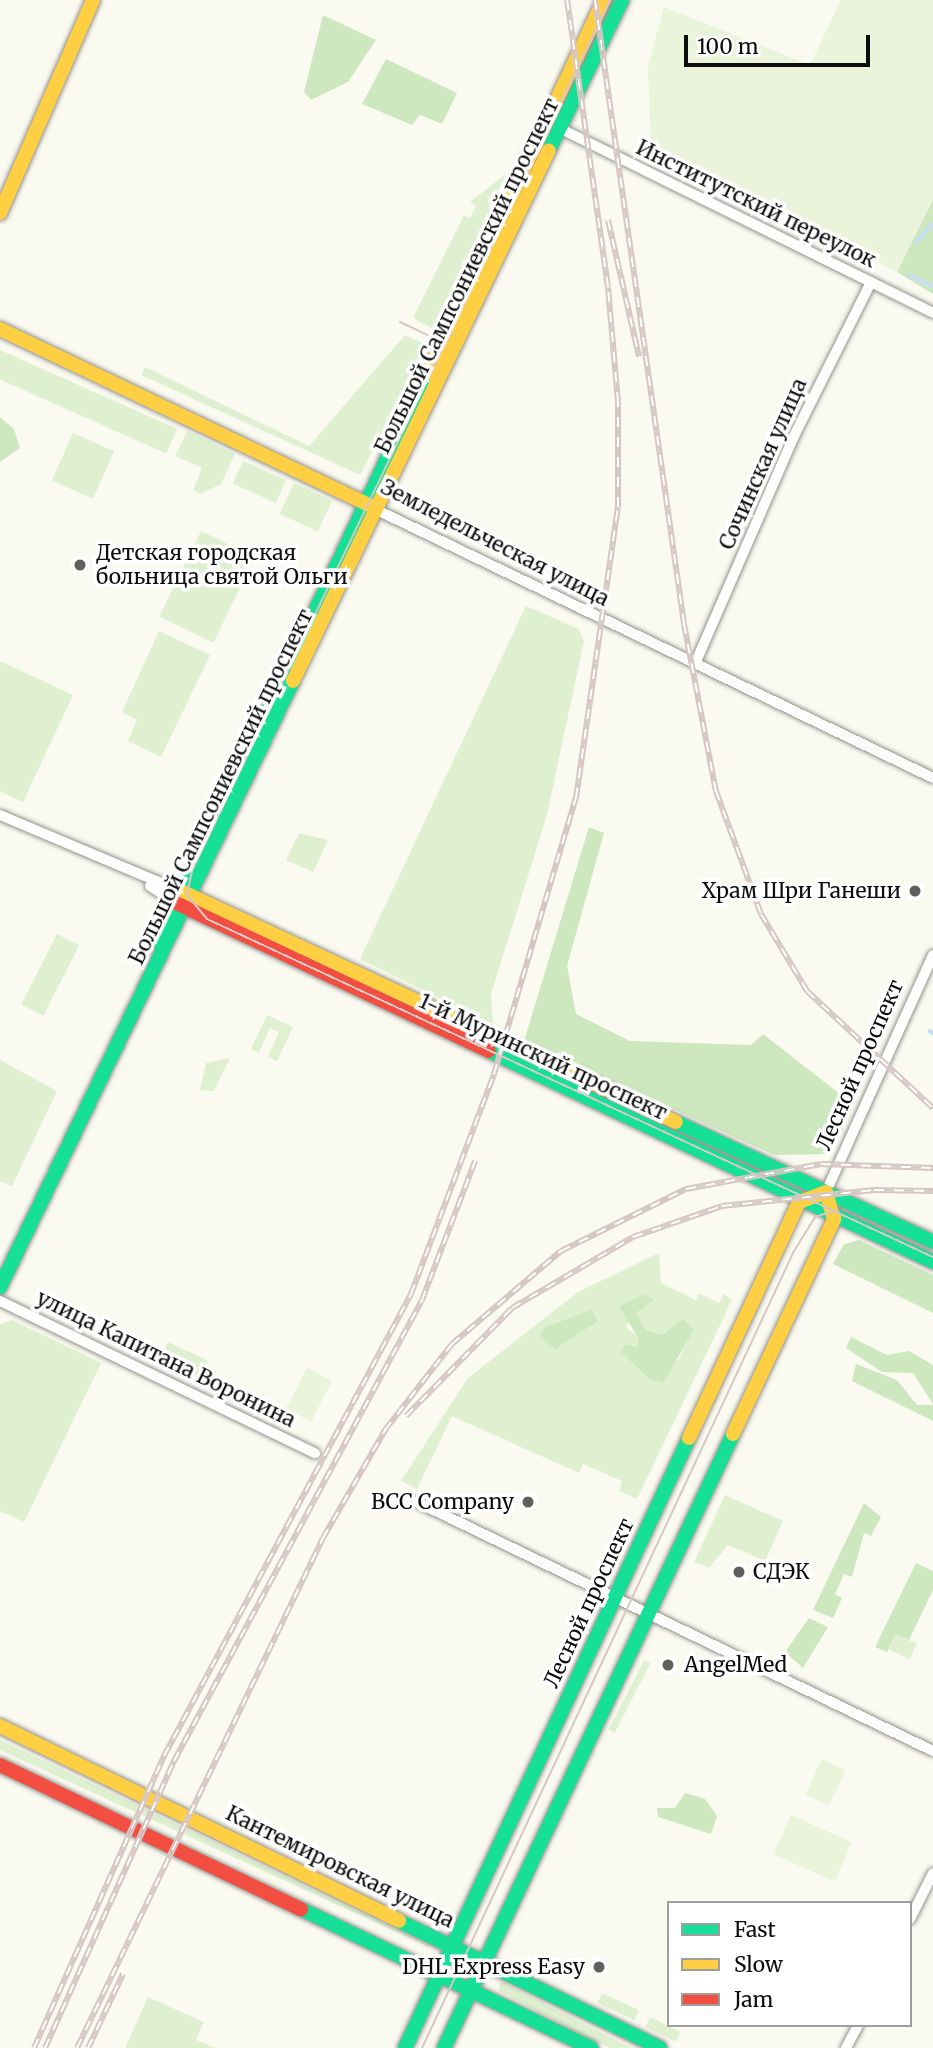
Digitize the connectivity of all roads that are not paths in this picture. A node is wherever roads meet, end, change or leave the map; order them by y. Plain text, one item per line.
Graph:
1 (93, 0) edge
2 (604, 0) edge
3 (622, 0) edge
4 (561, 129) junction
5 (0, 213) edge
6 (870, 282) junction
7 (933, 313) edge
8 (0, 329) edge
9 (371, 506) junction
10 (695, 664) junction
11 (933, 778) edge
12 (0, 815) edge
13 (184, 900) junction
14 (933, 956) edge
15 (826, 1192) junction
16 (799, 1202) junction
17 (834, 1219) junction
18 (933, 1242) edge
19 (933, 1262) edge
20 (0, 1272) edge
21 (0, 1287) edge
22 (0, 1301) edge
23 (315, 1453) dead end
24 (417, 1502) dead end
25 (615, 1598) junction
26 (648, 1614) junction
27 (0, 1726) edge
28 (933, 1751) edge
29 (0, 1765) edge
30 (933, 1873) edge
31 (912, 1915) edge
32 (451, 1944) junction
33 (487, 1962) junction
34 (437, 1973) junction
35 (472, 1990) junction
36 (857, 2027) edge
37 (405, 2048) edge
38 (444, 2048) edge
39 (591, 2048) edge
40 (660, 2048) edge
41 (846, 2048) edge

1 - 5 main road
2 - 9 main road, Большой Сампсониевский проспект
3 - 4 main road, Большой Сампсониевский проспект
4 - 6 street, Институтский переулок
4 - 9 main road, Большой Сампсониевский проспект
6 - 7 street, Институтский переулок
6 - 10 street, Сочинская улица
8 - 9 main road, Земледельческая улица
9 - 10 street, Земледельческая улица
9 - 13 main road, Большой Сампсониевский проспект
10 - 11 street, Земледельческая улица
12 - 13 street, 1-й Муринский проспект
13 - 15 main road, 1-й Муринский проспект
13 - 16 main road, 1-й Муринский проспект
13 - 20 main road, Большой Сампсониевский проспект
13 - 21 main road, Большой Сампсониевский проспект
14 - 15 street, Лесной проспект
15 - 16 main road
15 - 17 main road
15 - 18 main road, 1-й Муринский проспект
16 - 17 main road, 1-й Муринский проспект
16 - 25 main road, Лесной проспект
17 - 19 main road, 1-й Муринский проспект
17 - 26 main road
22 - 23 street, улица Капитана Воронина
24 - 25 street
25 - 26 street
25 - 32 main road, Лесной проспект
26 - 28 street
26 - 33 main road
27 - 32 main road, Кантемировская улица
29 - 34 main road
30 - 31 street
32 - 33 main road, Кантемировская улица
32 - 34 main road, Лесной проспект
33 - 35 main road
33 - 40 main road, Кантемировская улица
34 - 35 main road
34 - 37 main road, Лесной проспект
35 - 38 main road
35 - 39 main road
36 - 41 street

